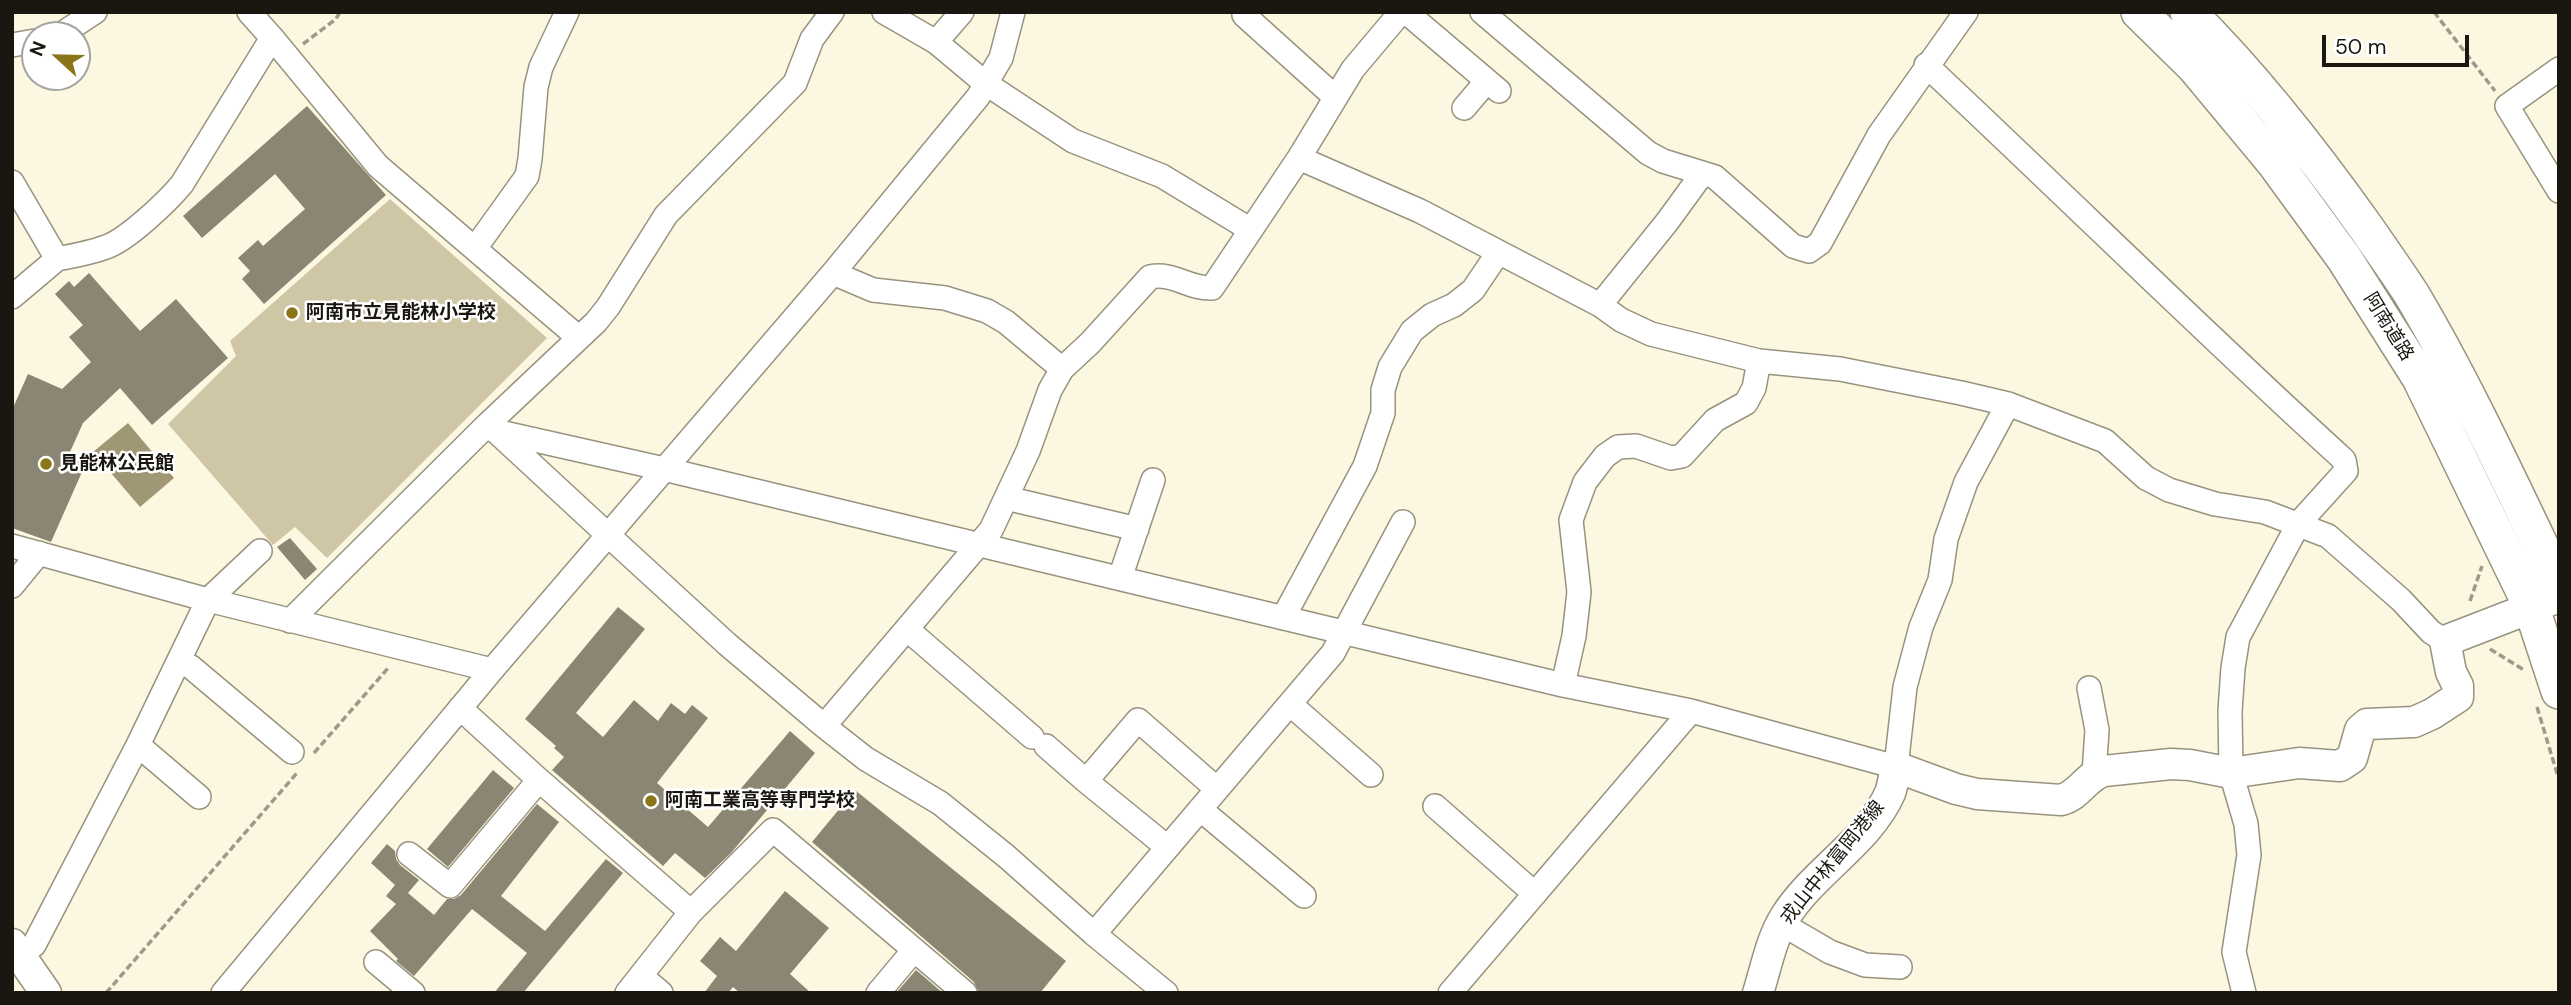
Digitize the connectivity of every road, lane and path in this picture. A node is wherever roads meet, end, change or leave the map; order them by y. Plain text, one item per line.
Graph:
1 (249, 12) edge
2 (340, 12) edge
3 (567, 12) edge
4 (832, 12) edge
5 (884, 12) edge
6 (961, 12) edge
7 (1013, 12) edge
8 (1246, 12) edge
9 (1402, 12) edge
10 (1482, 12) edge
11 (1966, 12) edge
12 (2139, 12) edge
13 (2188, 12) edge
14 (2434, 12) edge
15 (936, 42) junction
16 (281, 47) junction
17 (1926, 65) junction
18 (2559, 69) edge
19 (985, 83) junction
20 (1335, 97) junction
21 (2507, 106) junction
22 (1464, 108) dead end
23 (1299, 158) junction
24 (1702, 174) junction
25 (12, 182) edge
26 (2559, 191) edge
27 (1251, 230) junction
28 (476, 247) junction
29 (1498, 253) junction
30 (57, 260) junction
31 (833, 273) junction
32 (12, 297) edge
33 (1600, 305) junction
34 (579, 338) junction
35 (1759, 361) junction
36 (1062, 369) junction
37 (2008, 404) junction
38 (491, 427) junction
39 (664, 469) junction
40 (1153, 480) dead end
41 (1006, 498) junction
42 (1404, 522) dead end
43 (2299, 523) junction
44 (1137, 529) junction
45 (608, 535) junction
46 (979, 544) junction
47 (12, 546) edge
48 (260, 551) dead end
49 (39, 553) junction
50 (2484, 561) dead end
51 (1120, 578) junction
52 (2559, 584) edge
53 (12, 586) edge
54 (208, 600) junction
55 (2470, 601) dead end
56 (2545, 601) edge
57 (1283, 618) junction
58 (290, 621) junction
59 (908, 630) junction
60 (1345, 633) junction
61 (2445, 641) junction
62 (402, 648) junction
63 (2490, 649) dead end
64 (179, 661) junction
65 (492, 670) junction
66 (2526, 672) dead end
67 (1563, 685) junction
68 (2088, 688) dead end
69 (2547, 695) edge
70 (1290, 704) junction
71 (460, 708) junction
72 (1691, 711) junction
73 (824, 726) junction
74 (138, 745) junction
75 (301, 759) junction
76 (1896, 767) junction
77 (2231, 773) junction
78 (2094, 774) junction
79 (1371, 775) dead end
80 (539, 780) junction
81 (2559, 780) edge
82 (1086, 781) junction
83 (1217, 789) junction
84 (199, 797) dead end
85 (1435, 806) dead end
86 (1200, 809) junction
87 (1167, 847) junction
88 (409, 854) dead end
89 (1535, 894) junction
90 (1304, 896) dead end
91 (691, 912) junction
92 (1782, 924) junction
93 (1094, 934) junction
94 (16, 950) edge
95 (914, 950) junction
96 (376, 962) dead end
97 (1900, 967) dead end
98 (634, 984) edge
99 (46, 993) edge
100 (106, 993) edge
101 (223, 993) edge
102 (413, 993) edge
103 (661, 993) edge
104 (878, 993) edge
105 (965, 993) edge
106 (1166, 993) edge
107 (1450, 993) edge
108 (1758, 993) edge
109 (2244, 993) edge

1 - 16 street
2 - 16 path
3 - 28 street
4 - 34 street
5 - 15 street
6 - 15 street
7 - 19 street
8 - 20 street
9 - 20 street
9 - 22 street
10 - 24 street
11 - 17 street
12 - 56 highway, 阿南道路
13 - 52 highway, 阿南道路
14 - 21 path
15 - 19 street
16 - 28 street
16 - 30 street
17 - 24 street
17 - 43 street
18 - 21 street
19 - 27 street
19 - 31 street
20 - 23 street
21 - 26 street
23 - 27 street
23 - 29 street
24 - 33 street
25 - 30 street
27 - 36 street
28 - 34 street
29 - 33 street
29 - 57 street
30 - 32 street
31 - 36 street
31 - 39 street
33 - 35 street
34 - 38 street
35 - 37 street
35 - 67 street
36 - 41 street
37 - 43 street
37 - 76 street
38 - 39 street
38 - 45 street
38 - 58 street
39 - 45 street
39 - 46 street
40 - 44 street
41 - 44 street
41 - 46 street
42 - 60 street
43 - 61 street
43 - 77 street
44 - 51 street
45 - 65 street
45 - 73 street
46 - 51 street
46 - 59 street
47 - 49 street
48 - 54 street
49 - 53 street
49 - 54 street
50 - 55 path
51 - 57 street
54 - 58 street
54 - 64 street
56 - 61 main road
56 - 69 highway, 阿南道路
57 - 60 street
58 - 62 street
59 - 73 street
59 - 82 street
60 - 67 street
60 - 70 street
61 - 77 main road
62 - 65 street
62 - 75 path
63 - 66 path
64 - 74 street
64 - 75 street
65 - 71 street
67 - 72 street
68 - 78 street
69 - 81 path
70 - 79 street
70 - 83 street
71 - 80 street
71 - 101 street
72 - 76 street
72 - 89 street
73 - 93 street
74 - 84 street
74 - 94 street
75 - 100 path
76 - 78 main road
76 - 92 main road, 戎山中林富岡港線
77 - 78 main road
77 - 109 street
80 - 88 street
80 - 91 street
82 - 83 street
82 - 87 street
83 - 86 street
85 - 89 street
86 - 87 street
86 - 90 street
87 - 93 street
89 - 107 street
91 - 95 street
91 - 98 street
92 - 97 street
92 - 108 main road, 戎山中林富岡港線
93 - 106 street
94 - 99 main road
95 - 104 street
95 - 105 street
96 - 102 street
98 - 103 street

